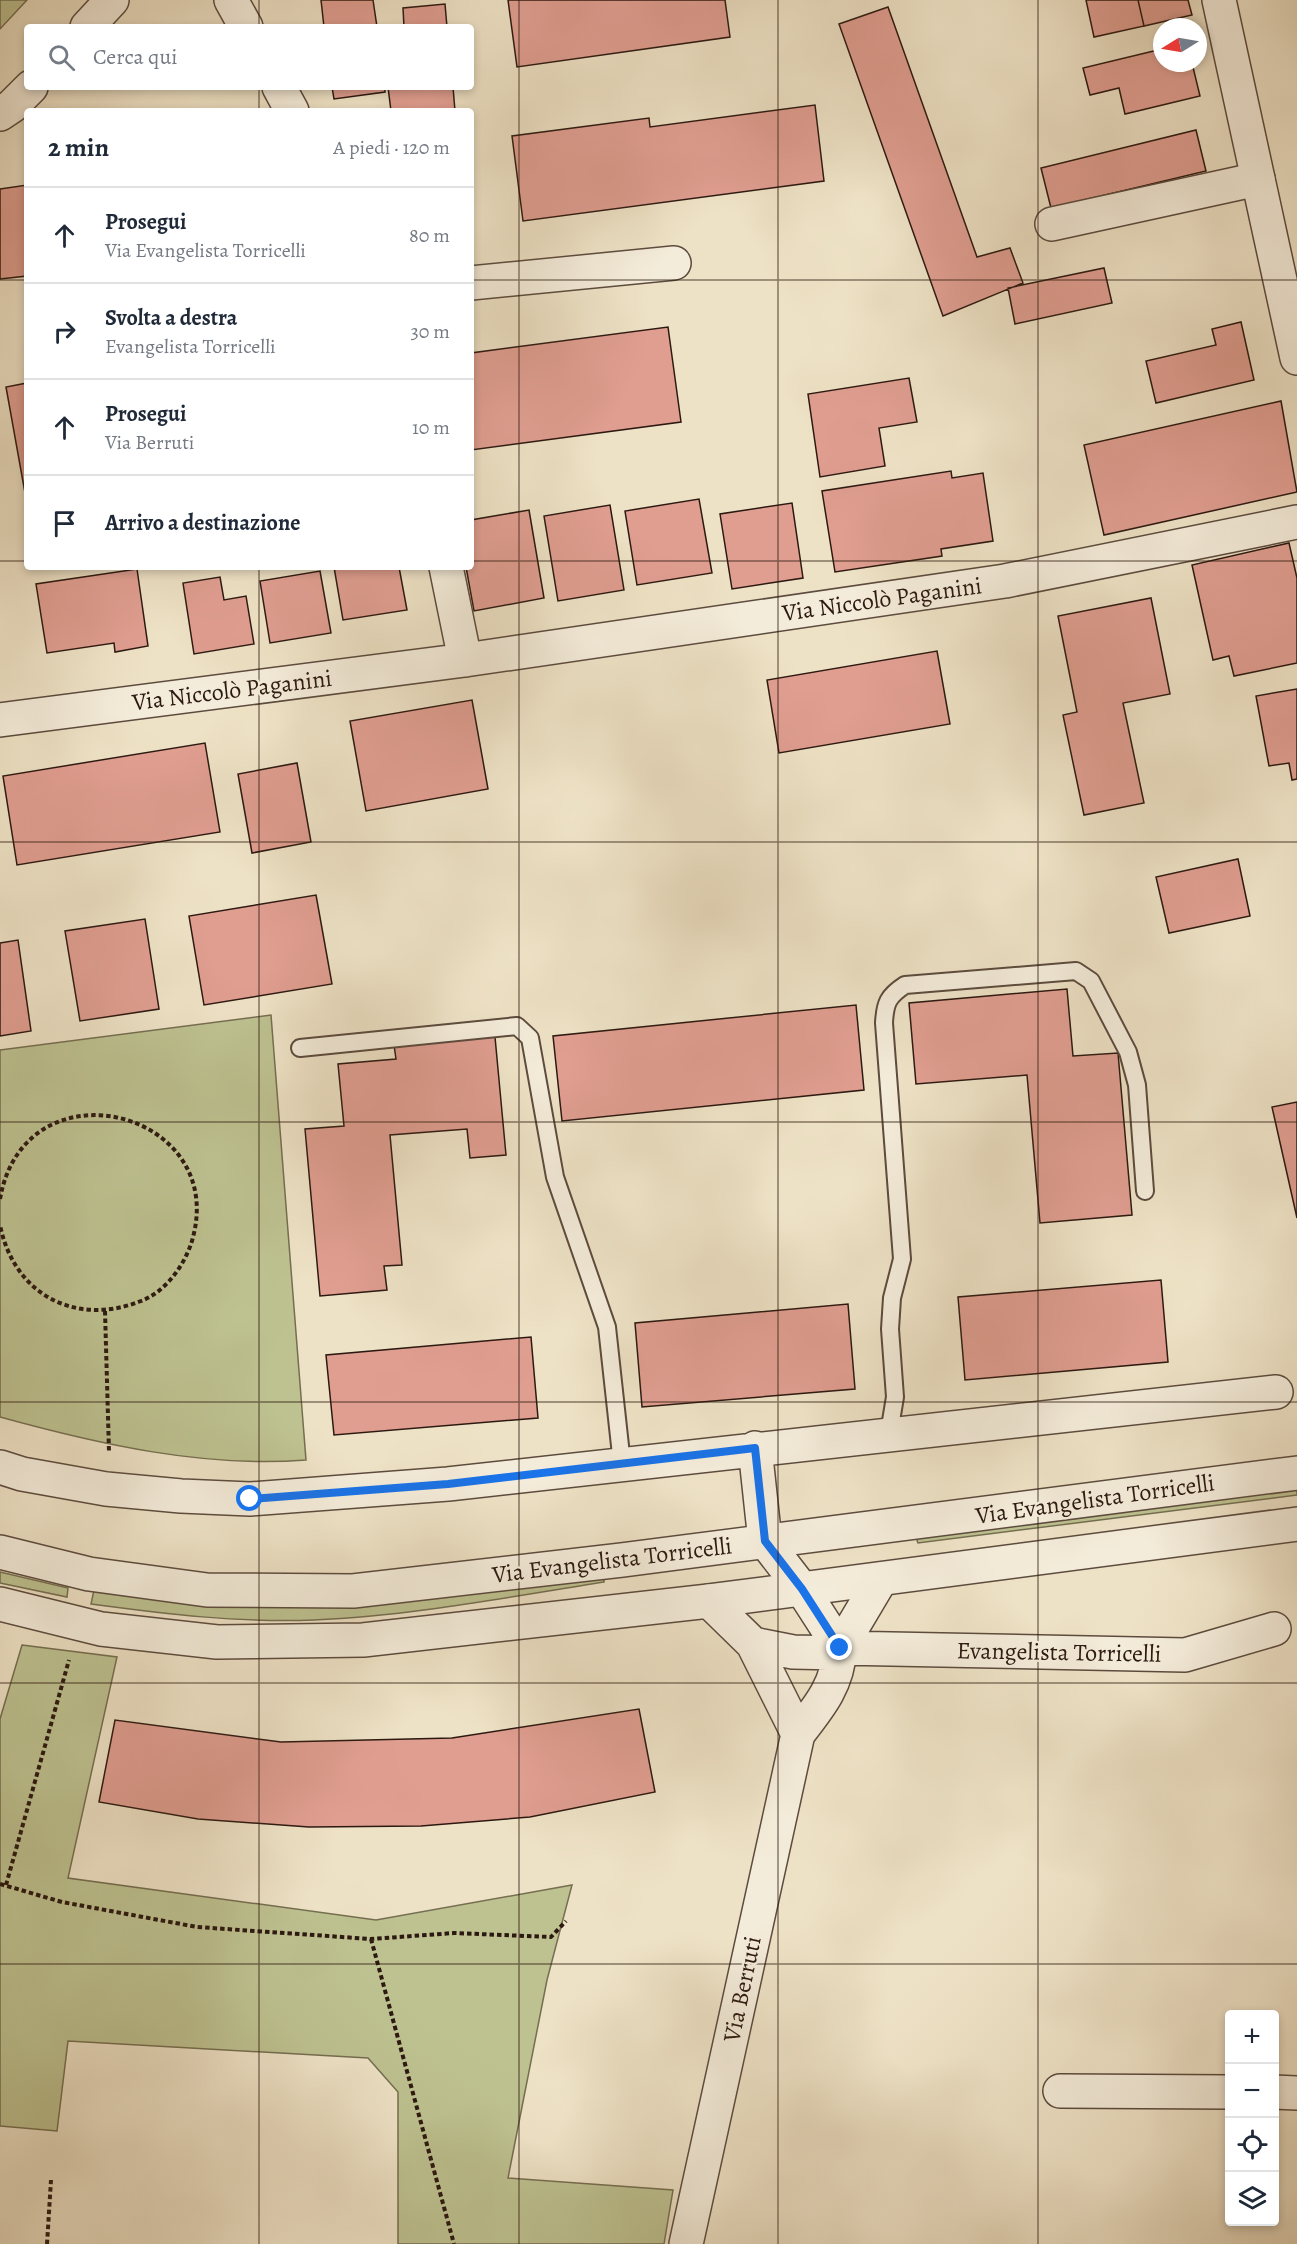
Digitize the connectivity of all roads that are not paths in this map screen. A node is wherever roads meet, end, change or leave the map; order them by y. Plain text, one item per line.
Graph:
1 (112, 0) edge
2 (231, 0) edge
3 (1219, 0) edge
4 (90, 24) edge
5 (244, 24) edge
6 (281, 90) edge
7 (290, 108) edge
8 (1258, 179) junction
9 (1052, 224) dead end
10 (674, 263) dead end
11 (474, 283) edge
12 (1297, 358) edge
13 (1297, 522) edge
14 (447, 570) edge
15 (465, 660) junction
16 (0, 720) edge
17 (300, 1048) dead end
18 (1146, 1191) dead end
19 (1276, 1392) dead end
20 (889, 1433) junction
21 (755, 1448) junction
22 (622, 1464) junction
23 (0, 1467) edge
24 (1297, 1473) edge
25 (1297, 1524) edge
26 (765, 1541) junction
27 (0, 1552) edge
28 (881, 1579) junction
29 (802, 1589) junction
30 (709, 1601) junction
31 (0, 1604) edge
32 (1274, 1629) dead end
33 (753, 1644) junction
34 (840, 1650) junction
35 (798, 1734) junction
36 (1060, 2091) dead end
37 (1225, 2092) edge
38 (1279, 2092) edge
39 (1297, 2092) edge
40 (686, 2244) edge

1 - 4 street
2 - 5 street
3 - 8 street
6 - 7 street
8 - 9 street
8 - 12 street
10 - 11 street
13 - 15 street, Via Niccolò Paganini
14 - 15 street
15 - 16 street, Via Niccolò Paganini
17 - 22 lane
18 - 20 lane
19 - 20 street
20 - 21 street
21 - 22 street
21 - 26 street
22 - 23 street
24 - 26 street, Via Evangelista Torricelli
25 - 28 street, Via Evangelista Torricelli
26 - 27 street, Via Evangelista Torricelli
26 - 29 street
28 - 29 street, Via Evangelista Torricelli
28 - 34 street, Via Berruti
29 - 30 street, Via Evangelista Torricelli
29 - 34 street
30 - 31 street, Via Evangelista Torricelli
30 - 33 street
32 - 34 street, Evangelista Torricelli
33 - 34 street, Evangelista Torricelli
33 - 35 street
34 - 35 street, Via Berruti
35 - 40 street, Via Berruti
36 - 37 street
38 - 39 street

